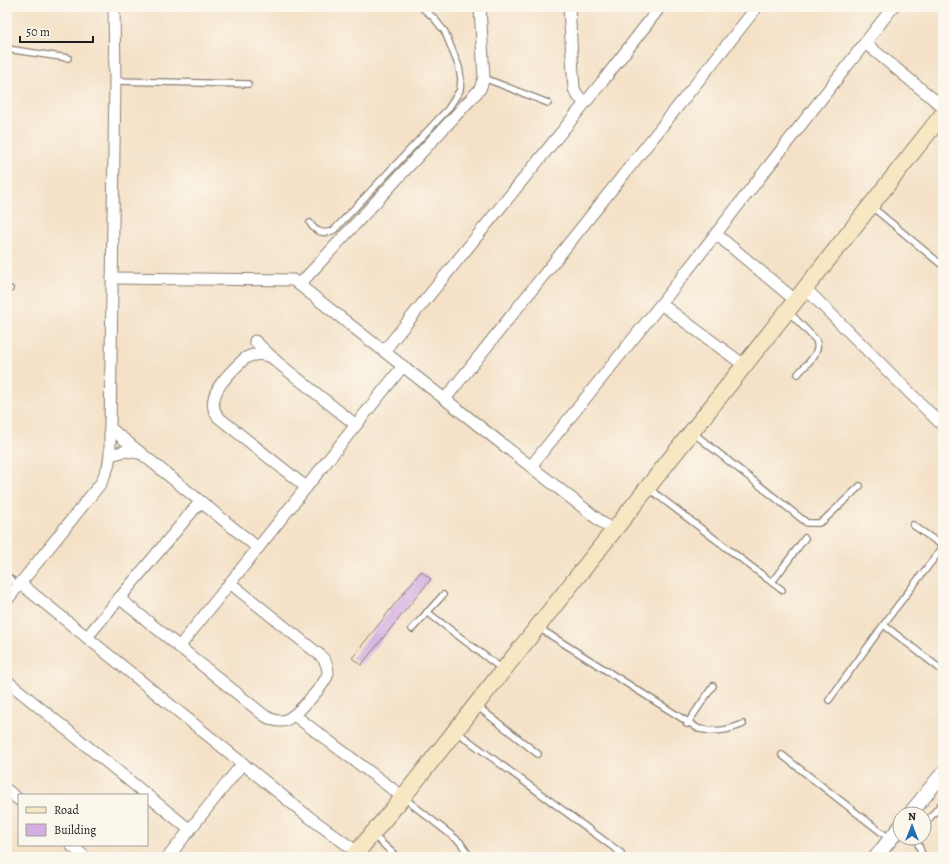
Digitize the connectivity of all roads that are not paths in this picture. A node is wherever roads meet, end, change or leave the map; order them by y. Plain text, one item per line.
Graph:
1 (114, 7) edge
2 (421, 7) edge
3 (480, 7) edge
4 (568, 7) edge
5 (660, 7) edge
6 (757, 7) edge
7 (893, 7) edge
8 (865, 43) junction
9 (7, 49) edge
10 (68, 58) dead end
11 (484, 78) junction
12 (115, 81) junction
13 (248, 84) dead end
14 (548, 103) dead end
15 (585, 103) junction
16 (943, 107) edge
17 (943, 114) edge
18 (871, 206) junction
19 (310, 223) dead end
20 (716, 234) junction
21 (943, 266) edge
22 (112, 278) junction
23 (300, 284) junction
24 (796, 300) junction
25 (661, 304) junction
26 (255, 341) dead end
27 (384, 351) junction
28 (271, 357) junction
29 (744, 365) junction
30 (403, 366) junction
31 (798, 374) dead end
32 (444, 399) junction
33 (356, 425) junction
34 (943, 426) edge
35 (110, 428) junction
36 (691, 432) junction
37 (139, 453) junction
38 (110, 455) junction
39 (531, 466) junction
40 (860, 486) dead end
41 (306, 487) junction
42 (648, 487) junction
43 (200, 502) junction
44 (913, 526) dead end
45 (613, 531) junction
46 (805, 538) dead end
47 (943, 546) edge
48 (258, 548) junction
49 (7, 576) edge
50 (772, 582) junction
51 (230, 583) junction
52 (20, 585) junction
53 (782, 590) dead end
54 (443, 595) dead end
55 (119, 598) junction
56 (7, 600) edge
57 (427, 612) junction
58 (884, 625) junction
59 (537, 627) junction
60 (412, 629) dead end
61 (87, 637) junction
62 (179, 647) junction
63 (502, 670) junction
64 (943, 671) edge
65 (7, 681) edge
66 (713, 686) dead end
67 (829, 700) dead end
68 (476, 705) junction
69 (294, 715) junction
70 (687, 724) junction
71 (743, 724) dead end
72 (455, 731) junction
73 (538, 754) dead end
74 (782, 755) dead end
75 (243, 763) junction
76 (943, 773) edge
77 (7, 790) edge
78 (146, 794) edge
79 (148, 796) edge
80 (403, 797) junction
81 (18, 799) edge
82 (943, 802) edge
83 (916, 806) edge
84 (932, 815) edge
85 (190, 830) junction
86 (372, 834) junction
87 (892, 837) edge
88 (890, 839) junction
89 (72, 846) edge
90 (919, 846) edge
91 (621, 852) dead end
92 (355, 855) edge
93 (85, 857) edge
94 (168, 857) edge
95 (397, 857) edge
96 (470, 857) edge
97 (876, 857) edge
98 (923, 857) edge

1 - 12 street
2 - 19 lane
3 - 11 street
4 - 15 street
5 - 15 street
6 - 32 street
7 - 8 street
8 - 16 street
8 - 20 street
9 - 10 lane
11 - 14 lane
11 - 23 street
12 - 13 lane
12 - 22 street
15 - 27 street
17 - 18 main road
18 - 21 lane
18 - 24 main road
20 - 24 street
20 - 25 street
22 - 23 street
22 - 35 street
23 - 27 street
24 - 29 main road
24 - 31 lane
24 - 34 street
25 - 29 street
25 - 39 street
26 - 28 street
27 - 30 street
28 - 33 street
28 - 41 street
29 - 36 main road
30 - 32 street
30 - 33 street
32 - 39 street
33 - 41 street
35 - 37 street
35 - 38 street
36 - 40 lane
36 - 42 main road
37 - 38 street
37 - 43 street
38 - 52 street
39 - 45 street
41 - 48 street
42 - 45 main road
42 - 50 lane
43 - 48 street
43 - 55 street
44 - 47 lane
45 - 59 main road
46 - 50 lane
47 - 58 lane
48 - 51 street
49 - 52 lane
50 - 53 lane
51 - 62 street
51 - 69 street
52 - 56 street
52 - 61 street
54 - 57 lane
55 - 61 street
55 - 62 street
57 - 60 lane
57 - 63 lane
58 - 64 lane
58 - 67 lane
59 - 63 main road
59 - 70 lane
61 - 75 street
62 - 69 street
63 - 68 main road
65 - 78 street
66 - 70 lane
68 - 72 main road
68 - 73 lane
69 - 80 street
70 - 71 lane
72 - 80 main road
72 - 91 lane
74 - 88 lane
75 - 85 street
75 - 92 street
76 - 83 street
77 - 81 street
79 - 85 street
80 - 86 main road
80 - 96 lane
82 - 84 lane
85 - 94 street
86 - 92 main road
86 - 95 lane
87 - 88 street
88 - 97 street
89 - 93 street
90 - 98 lane

